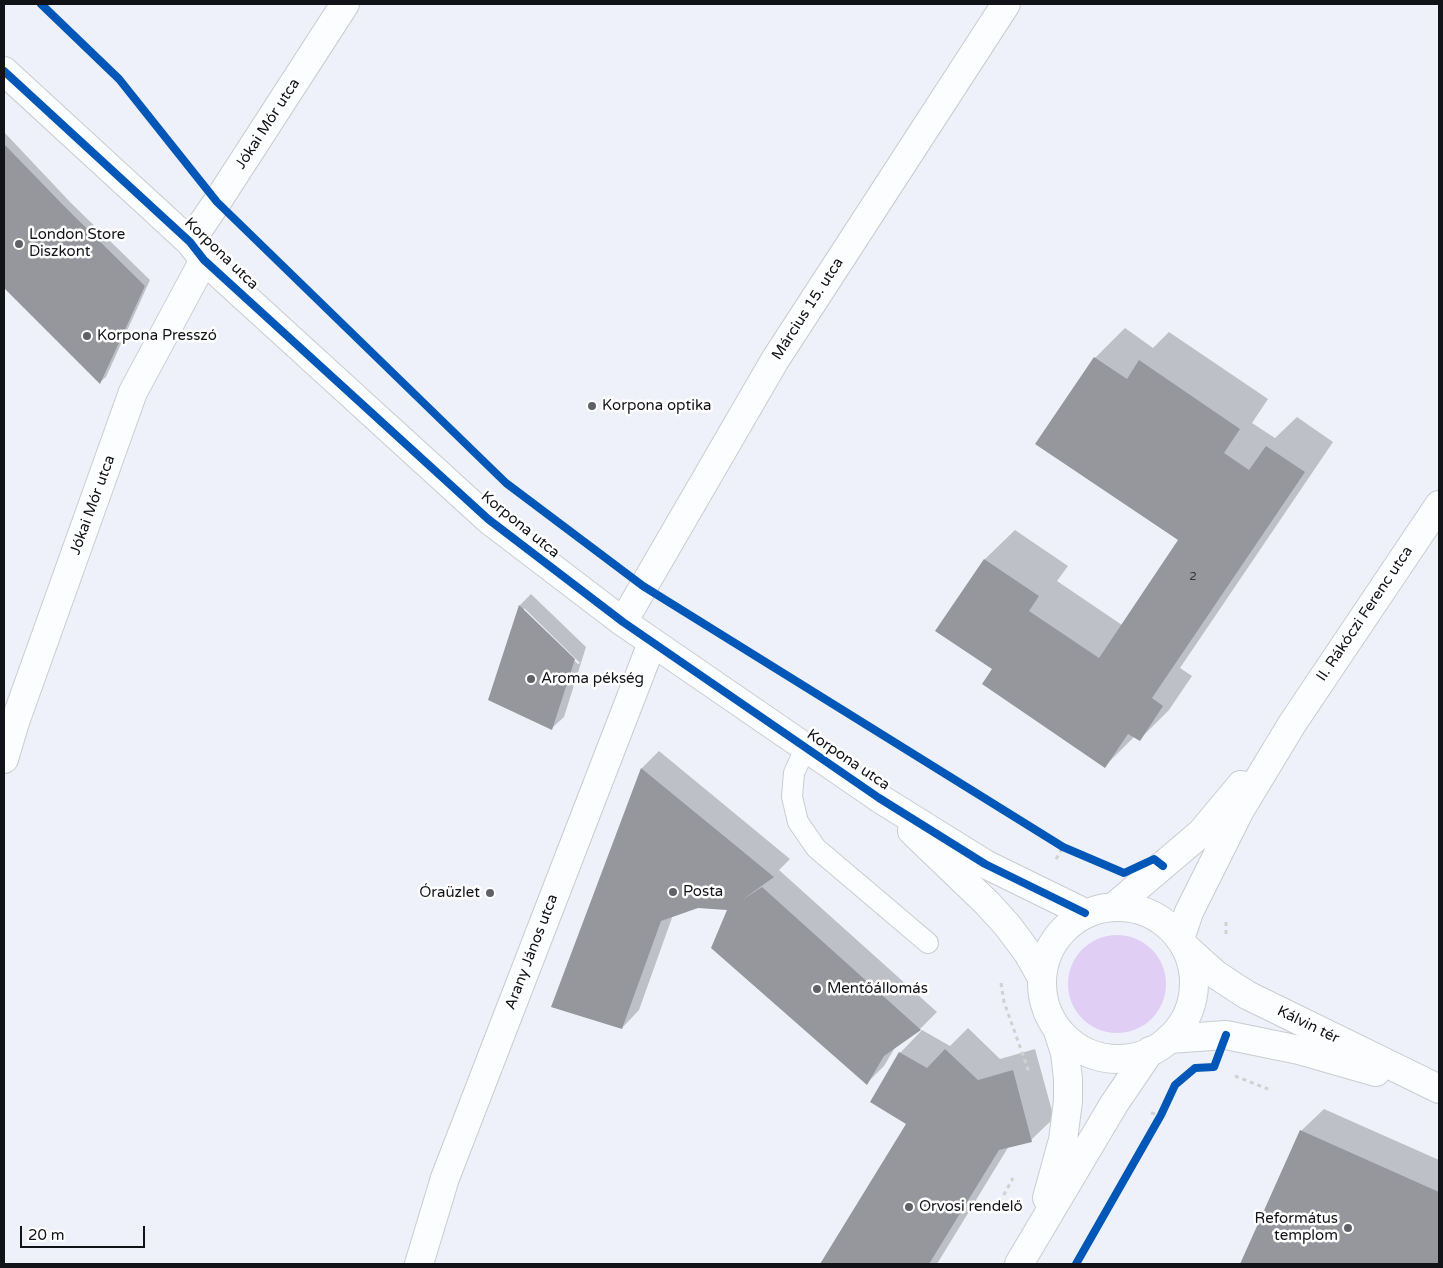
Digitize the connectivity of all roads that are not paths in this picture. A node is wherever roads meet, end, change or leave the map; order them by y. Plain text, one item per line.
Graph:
1 (345, 4) edge
2 (1006, 4) edge
3 (4, 71) edge
4 (197, 251) junction
5 (1439, 505) edge
6 (622, 622) junction
7 (652, 643) junction
8 (10, 720) edge
9 (1292, 724) junction
10 (805, 749) junction
11 (4, 759) edge
12 (879, 798) junction
13 (1115, 906) junction
14 (1085, 913) junction
15 (1182, 943) junction
16 (928, 944) dead end
17 (1041, 976) junction
18 (1058, 1031) junction
19 (1160, 1045) junction
20 (1439, 1089) edge
21 (1036, 1235) junction
22 (418, 1264) edge
23 (1019, 1264) edge

1 - 4 street, Jókai Mór utca
2 - 6 street, Március 15. utca
3 - 4 street, Korpona utca
4 - 6 street, Korpona utca
4 - 8 street, Jókai Mór utca
5 - 9 street, II. Rákóczi Ferenc utca
6 - 7 street, Korpona utca
7 - 10 street, Korpona utca
7 - 22 street, Arany János utca
8 - 11 street, Jókai Mór utca
9 - 13 street, II. Rákóczi Ferenc utca
9 - 15 street, II. Rákóczi Ferenc utca
10 - 12 street, Korpona utca
10 - 16 lane
12 - 14 street, Korpona utca
12 - 17 street, Korpona utca
13 - 14 street
13 - 15 street
14 - 17 street
15 - 19 street
15 - 20 street, Kálvin tér
17 - 18 street
18 - 19 street
18 - 21 street
19 - 20 street, Kálvin tér
19 - 21 street
21 - 23 street

